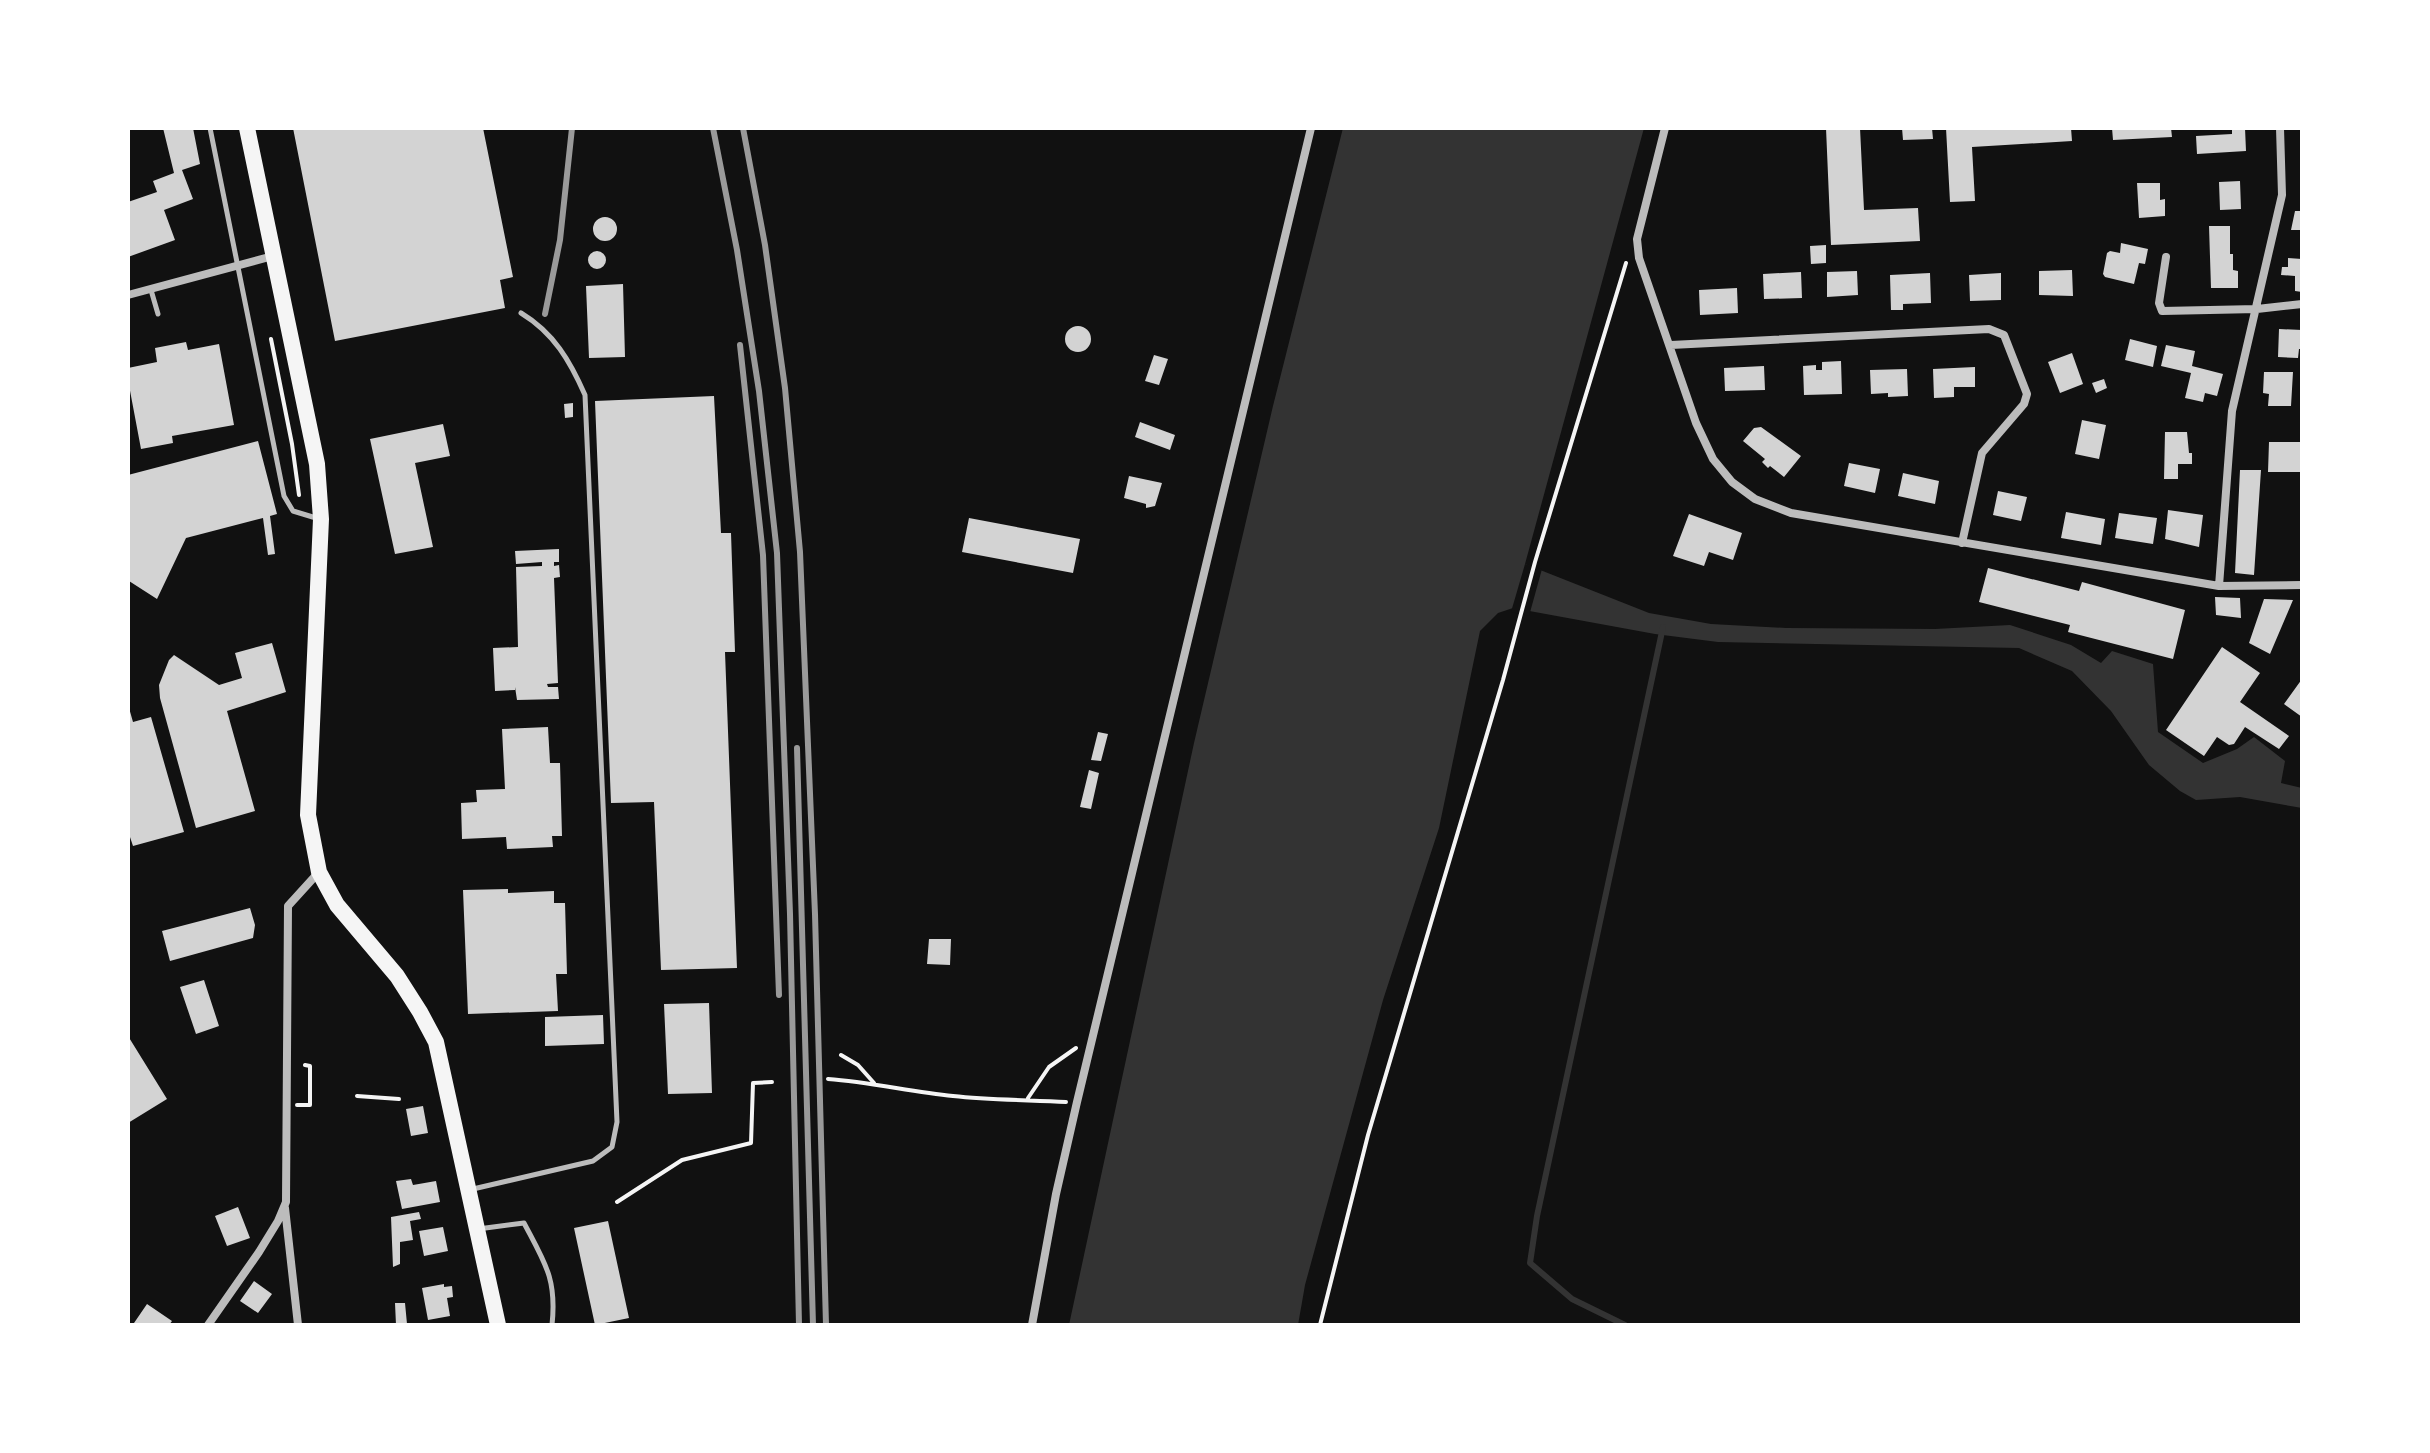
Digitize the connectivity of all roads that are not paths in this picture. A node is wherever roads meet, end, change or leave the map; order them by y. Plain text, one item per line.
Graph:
1 (210, 128) edge
2 (247, 128) edge
3 (1311, 128) edge
4 (1665, 128) edge
5 (2280, 128) edge
6 (273, 256) junction
7 (2166, 257) dead end
8 (240, 265) junction
9 (151, 289) junction
10 (128, 295) edge
11 (2302, 304) edge
12 (2257, 309) junction
13 (521, 313) dead end
14 (158, 314) dead end
15 (1671, 345) junction
16 (321, 519) junction
17 (1962, 543) junction
18 (2302, 585) edge
19 (2219, 586) junction
20 (319, 872) junction
21 (468, 1190) junction
22 (285, 1208) junction
23 (477, 1230) junction
24 (208, 1325) edge
25 (298, 1325) edge
26 (498, 1325) edge
27 (552, 1325) edge
28 (1032, 1325) edge

1 - 8 lane
2 - 6 main road
3 - 28 street
4 - 15 street
5 - 12 street
6 - 8 street
6 - 16 main road
7 - 12 street
8 - 9 street
8 - 16 lane
9 - 10 street
9 - 14 lane
11 - 12 street
12 - 19 street
13 - 21 lane
15 - 17 street
15 - 17 street
16 - 20 main road
17 - 19 street
18 - 19 street
20 - 21 main road
20 - 22 street
21 - 23 main road
22 - 24 street
22 - 25 street
23 - 26 main road
23 - 27 lane

